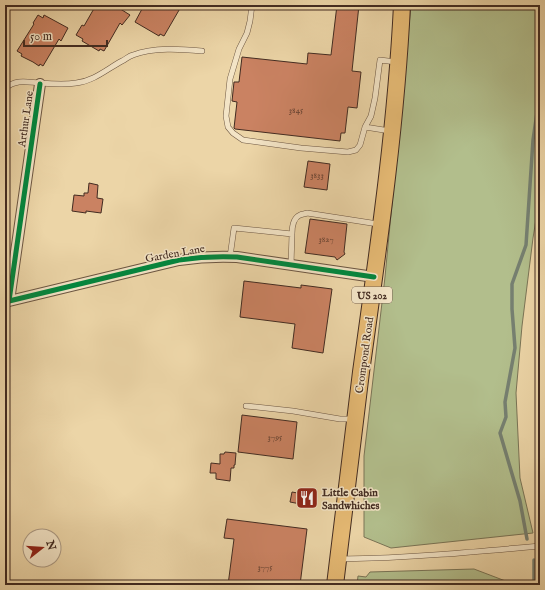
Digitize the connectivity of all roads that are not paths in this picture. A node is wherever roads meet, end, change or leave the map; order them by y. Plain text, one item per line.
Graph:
1 (252, 5) edge
2 (402, 5) edge
3 (202, 51) dead end
4 (398, 62) junction
5 (40, 84) junction
6 (5, 88) edge
7 (365, 127) junction
8 (392, 131) junction
9 (381, 224) junction
10 (292, 234) junction
11 (230, 257) junction
12 (291, 265) junction
13 (374, 277) junction
14 (7, 301) edge
15 (246, 406) dead end
16 (355, 419) junction
17 (540, 546) edge
18 (338, 559) junction
19 (335, 585) edge

1 - 7 lane
2 - 4 highway, Crompond Road / US 202
3 - 5 lane
4 - 7 lane
4 - 8 highway, Crompond Road / US 202
5 - 6 lane
5 - 14 street, Arthur Lane
7 - 8 lane
8 - 9 highway, Crompond Road / US 202
9 - 10 lane
9 - 13 highway, Crompond Road / US 202
10 - 11 lane
10 - 12 lane
11 - 12 street, Garden Lane
11 - 14 street, Garden Lane
12 - 13 street, Garden Lane
13 - 16 highway, Crompond Road / US 202
15 - 16 lane
16 - 18 highway, Crompond Road / US 202
17 - 18 lane
18 - 19 highway, Crompond Road / US 202

